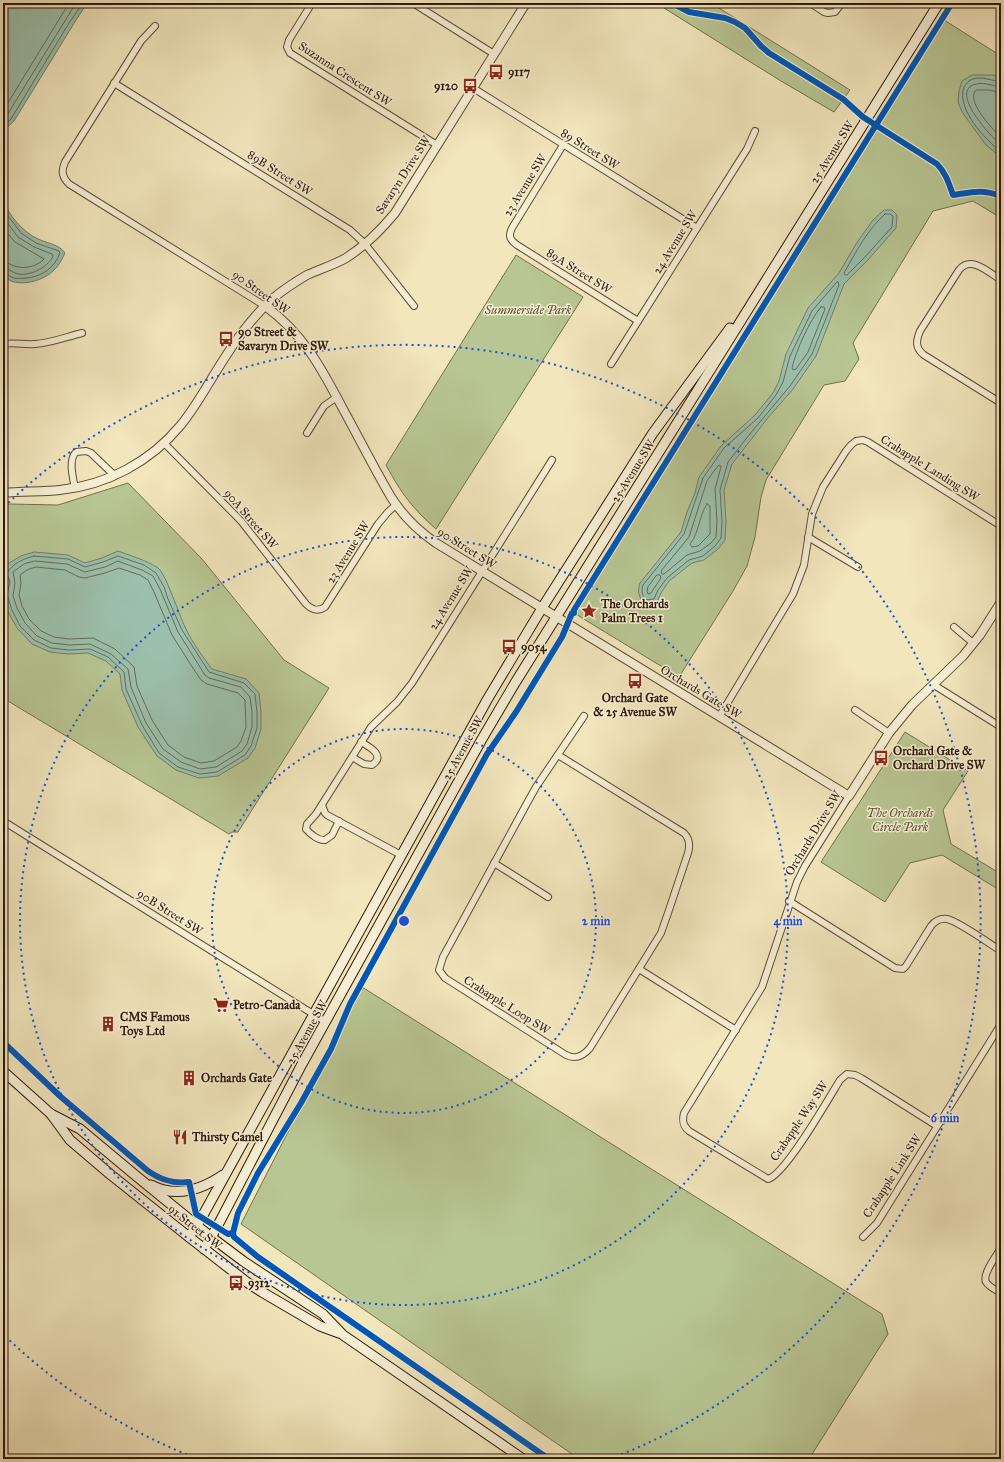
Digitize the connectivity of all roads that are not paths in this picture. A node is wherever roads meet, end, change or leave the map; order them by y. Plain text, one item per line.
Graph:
1 (312, 3) edge
2 (413, 3) edge
3 (526, 3) edge
4 (810, 3) edge
5 (842, 3) edge
6 (939, 3) edge
7 (155, 26) dead end
8 (494, 54) junction
9 (114, 83) junction
10 (473, 88) junction
11 (755, 131) dead end
12 (563, 145) junction
13 (437, 146) junction
14 (697, 228) junction
15 (510, 237) joint
16 (365, 244) junction
17 (770, 274) junction
18 (1001, 280) edge
19 (265, 306) junction
20 (414, 306) dead end
21 (638, 321) junction
22 (82, 334) dead end
23 (3, 344) edge
24 (612, 364) dead end
25 (337, 397) junction
26 (1001, 403) edge
27 (307, 433) dead end
28 (164, 443) junction
29 (552, 460) dead end
30 (115, 476) junction
31 (75, 488) junction
32 (3, 493) edge
33 (396, 505) junction
34 (1001, 526) edge
35 (808, 537) junction
36 (858, 567) dead end
37 (481, 571) junction
38 (1001, 602) edge
39 (542, 608) junction
40 (318, 610) joint
41 (556, 617) junction
42 (954, 627) dead end
43 (973, 643) junction
44 (934, 685) junction
45 (855, 710) dead end
46 (584, 716) dead end
47 (719, 717) junction
48 (1001, 728) edge
49 (889, 733) junction
50 (361, 742) junction
51 (558, 755) junction
52 (352, 757) junction
53 (848, 796) junction
54 (322, 804) junction
55 (3, 820) edge
56 (339, 821) junction
57 (401, 855) junction
58 (494, 863) junction
59 (548, 897) dead end
60 (789, 901) junction
61 (1001, 951) edge
62 (639, 969) junction
63 (313, 1014) junction
64 (326, 1022) junction
65 (1001, 1024) edge
66 (736, 1030) junction
67 (3, 1071) edge
68 (52, 1114) junction
69 (683, 1121) joint
70 (937, 1126) junction
71 (226, 1173) junction
72 (135, 1176) junction
73 (197, 1226) junction
74 (189, 1237) junction
75 (211, 1237) junction
76 (863, 1237) dead end
77 (1001, 1248) edge
78 (204, 1249) junction
79 (1001, 1293) edge
80 (343, 1335) junction
81 (522, 1459) edge

1 - 13 street, Suzanna Crescent SW
2 - 8 street
3 - 8 street, Savaryn Drive SW
4 - 5 street
6 - 17 main road, 25 Avenue SW
7 - 9 street, 90 Street SW
8 - 10 street, Savaryn Drive SW
9 - 16 street, 89B Street SW
9 - 19 street, 90 Street SW
10 - 12 street, 89 Street SW
10 - 13 street, Savaryn Drive SW
11 - 14 street, 24 Avenue SW
12 - 14 street, 89 Street SW
12 - 15 street, 23 Avenue SW
13 - 16 street, Savaryn Drive SW
14 - 21 street, 24 Avenue SW
15 - 21 street, 89A Street SW
16 - 19 street, Savaryn Drive SW
16 - 20 street, 89B Street SW
17 - 39 main road, 25 Avenue SW
17 - 41 main road, 25 Avenue SW
18 - 26 street
19 - 25 street, 90 Street SW
19 - 28 street, Savaryn Drive SW
21 - 24 street, 24 Avenue SW
22 - 23 street
25 - 27 street
25 - 33 street, 90 Street SW
28 - 30 street, Savaryn Drive SW
28 - 40 street, 90A Street SW
29 - 37 street, 24 Avenue SW
30 - 31 street, Savaryn Drive SW
30 - 31 street
31 - 32 street, Savaryn Drive SW
33 - 37 street, 90 Street SW
33 - 40 street, 23 Avenue SW
34 - 35 street, Crabapple Landing SW
35 - 36 street
35 - 47 street, Crabapple Landing SW
37 - 39 street, 90 Street SW
37 - 50 street, 24 Avenue SW
38 - 43 street, Orchards Drive SW
39 - 41 street, Orchards Gate SW
39 - 57 main road, 25 Avenue SW
41 - 47 street, Orchards Gate SW
41 - 64 main road, 25 Avenue SW
42 - 43 street
43 - 44 street, Orchards Drive SW
44 - 48 street
44 - 49 street, Orchards Drive SW
45 - 49 street
46 - 51 street, Crabapple Loop SW
47 - 53 street, Orchards Gate SW
49 - 53 street, Orchards Drive SW
50 - 52 street, 24 Avenue SW
50 - 52 street
51 - 58 street, Crabapple Loop SW
51 - 62 street, Crabapple Loop SW
52 - 54 street, 24 Avenue SW
53 - 60 street, Orchards Drive SW
54 - 56 street
54 - 56 street, 24 Avenue SW
55 - 63 street, 90B Street SW
56 - 57 street
57 - 63 main road, 25 Avenue SW
58 - 59 street
58 - 62 street, Crabapple Loop SW
60 - 61 street
60 - 66 street, Orchards Drive SW
62 - 66 street
63 - 64 street, 90B Street SW
63 - 71 main road, 25 Avenue SW
64 - 75 main road, 25 Avenue SW
65 - 70 street, Crabapple Link SW
66 - 69 street, Orchards Drive SW
67 - 68 main road, 91 Street SW
68 - 72 main road, 91 Street SW
68 - 74 main road, 91 Street SW
69 - 70 street, Crabapple Way SW
70 - 76 street, Crabapple Link SW
71 - 72 main road
71 - 73 main road, 25 Avenue SW
72 - 73 main road, 91 Street SW
73 - 74 main road, 25 Avenue SW
73 - 75 main road, 91 Street SW
74 - 78 main road, 91 Street SW
75 - 78 main road, 25 Avenue SW
75 - 80 main road, 91 Street SW
77 - 79 street
78 - 80 main road, 91 Street SW
80 - 81 main road, 91 Street SW

